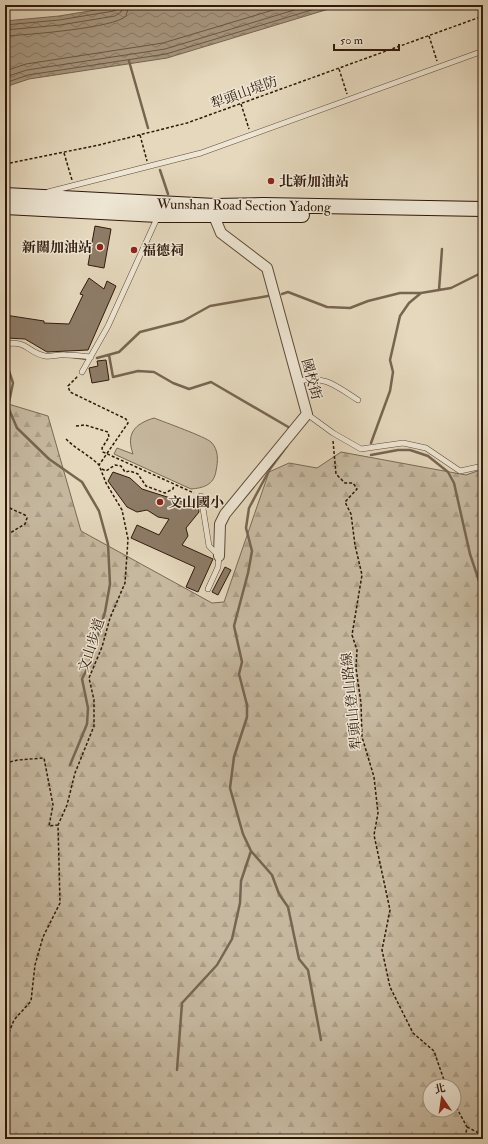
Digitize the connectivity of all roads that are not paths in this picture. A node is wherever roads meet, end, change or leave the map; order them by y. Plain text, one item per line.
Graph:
1 (483, 50) edge
2 (5, 195) edge
3 (30, 197) junction
4 (5, 207) edge
5 (158, 209) junction
6 (483, 209) edge
7 (215, 211) junction
8 (299, 211) junction
9 (483, 219) edge
10 (5, 344) edge
11 (91, 357) junction
12 (82, 372) road end
13 (298, 380) junction
14 (358, 400) dead end
15 (307, 414) junction
16 (483, 466) edge
17 (201, 496) road end
18 (219, 556) junction
19 (208, 589) dead end

1 - 3 lane
2 - 3 main road, Wunshan Road Section Yadong
3 - 5 main road, Wunshan Road Section Yadong
4 - 5 main road, Wunshan Road Section Yadong
5 - 7 main road, Wunshan Road Section Yadong
5 - 11 lane
6 - 8 main road, Wunshan Road Section Yadong
7 - 8 main road, Wunshan Road Section Yadong
7 - 13 street, 國校街
8 - 9 main road, Wunshan Road Section Yadong
10 - 11 lane
11 - 12 lane
13 - 14 lane
13 - 15 street, 國校街
15 - 16 lane
15 - 18 street, 國校街
17 - 18 lane
18 - 19 lane

